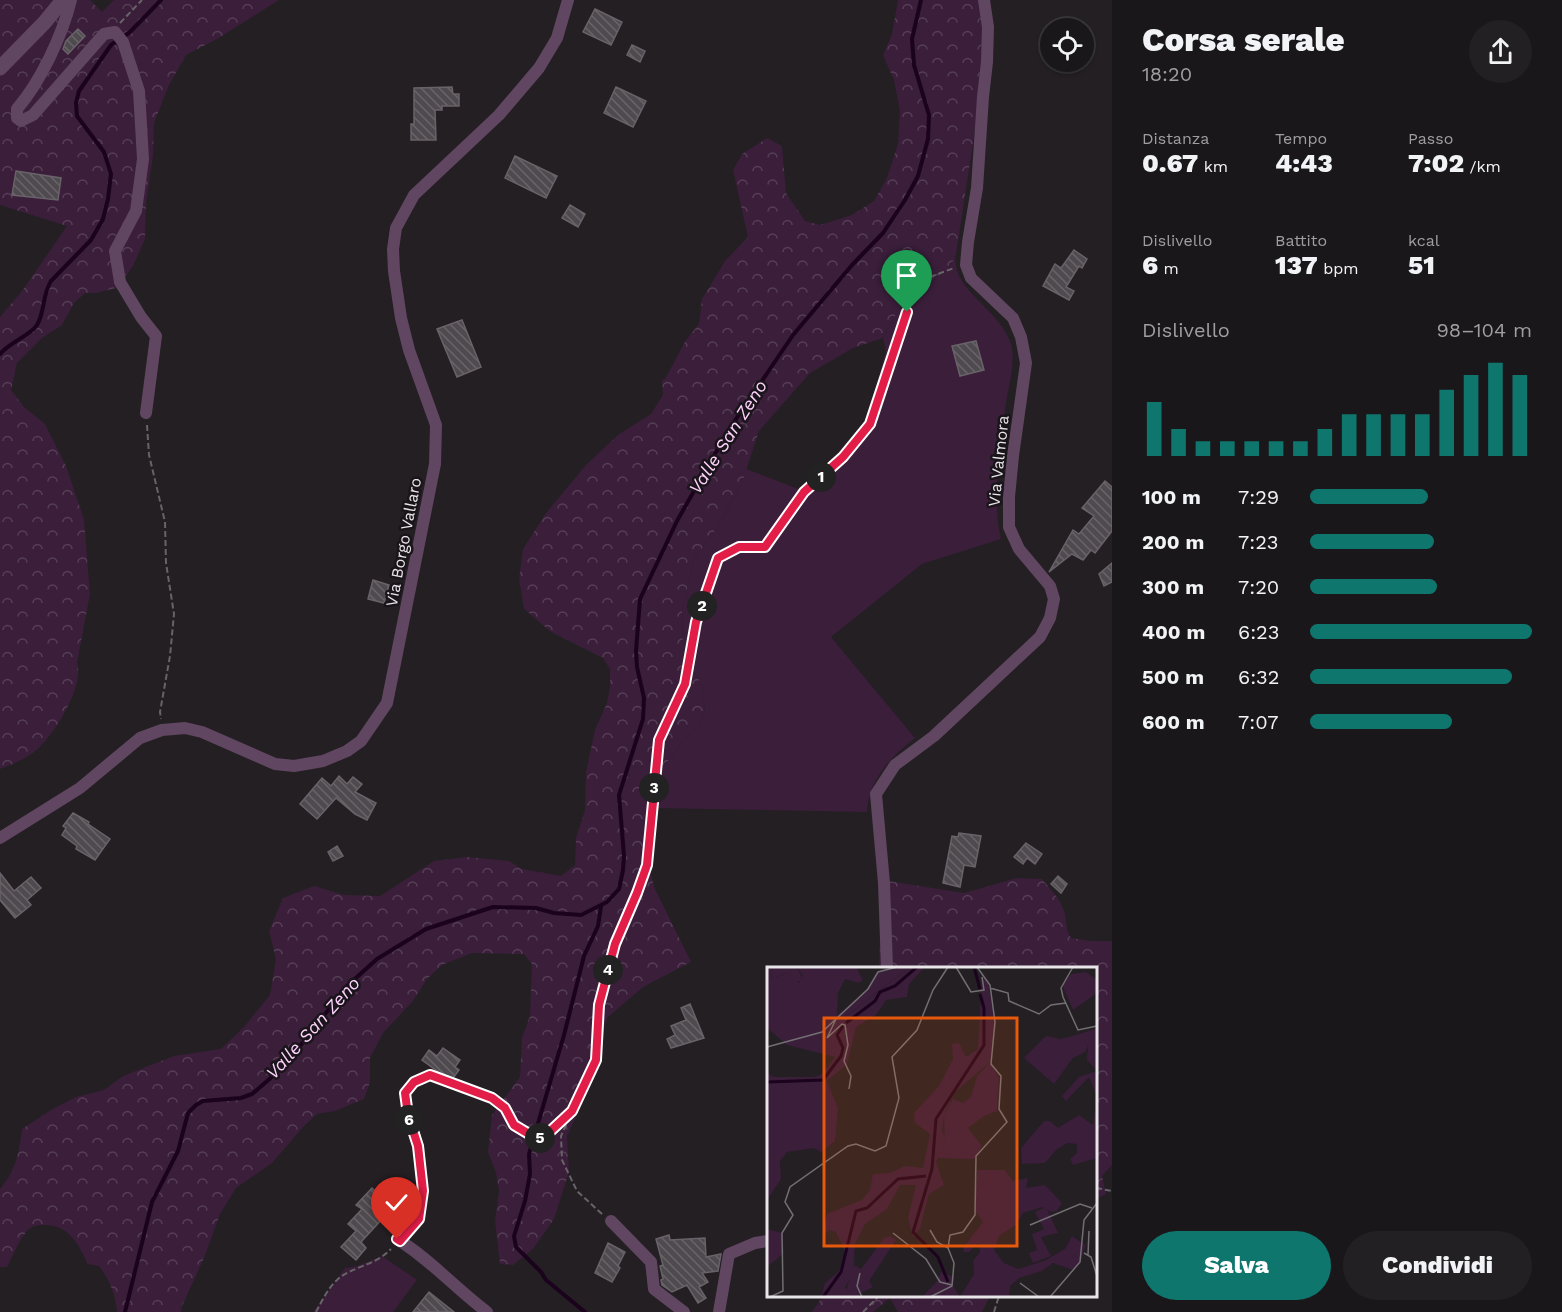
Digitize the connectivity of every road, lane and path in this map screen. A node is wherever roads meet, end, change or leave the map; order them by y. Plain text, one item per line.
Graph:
1 (63, 0) edge
2 (71, 0) edge
3 (142, 0) edge
4 (568, 0) edge
5 (984, 0) edge
6 (117, 35) junction
7 (0, 68) edge
8 (966, 265) junction
9 (146, 413) joint
10 (162, 730) junction
11 (0, 838) edge
12 (887, 967) edge
13 (572, 1111) junction
14 (1097, 1188) edge
15 (1112, 1191) edge
16 (611, 1221) joint
17 (398, 1240) junction
18 (767, 1241) edge
19 (878, 1297) edge
20 (999, 1297) edge
21 (316, 1312) edge
22 (487, 1312) edge
23 (684, 1312) edge
24 (719, 1312) edge
25 (863, 1312) edge
26 (994, 1312) edge

1 - 7 street
2 - 6 street
3 - 6 path
4 - 10 street, Via Borgo Vallaro
5 - 8 street
6 - 9 street
8 - 12 street, Via Valmora
8 - 13 path
9 - 10 path
10 - 11 street, Via Borgo Vallaro
13 - 16 path
13 - 17 path
14 - 15 path
16 - 23 street
17 - 21 path
17 - 22 street
18 - 24 street
19 - 25 path
20 - 26 path

